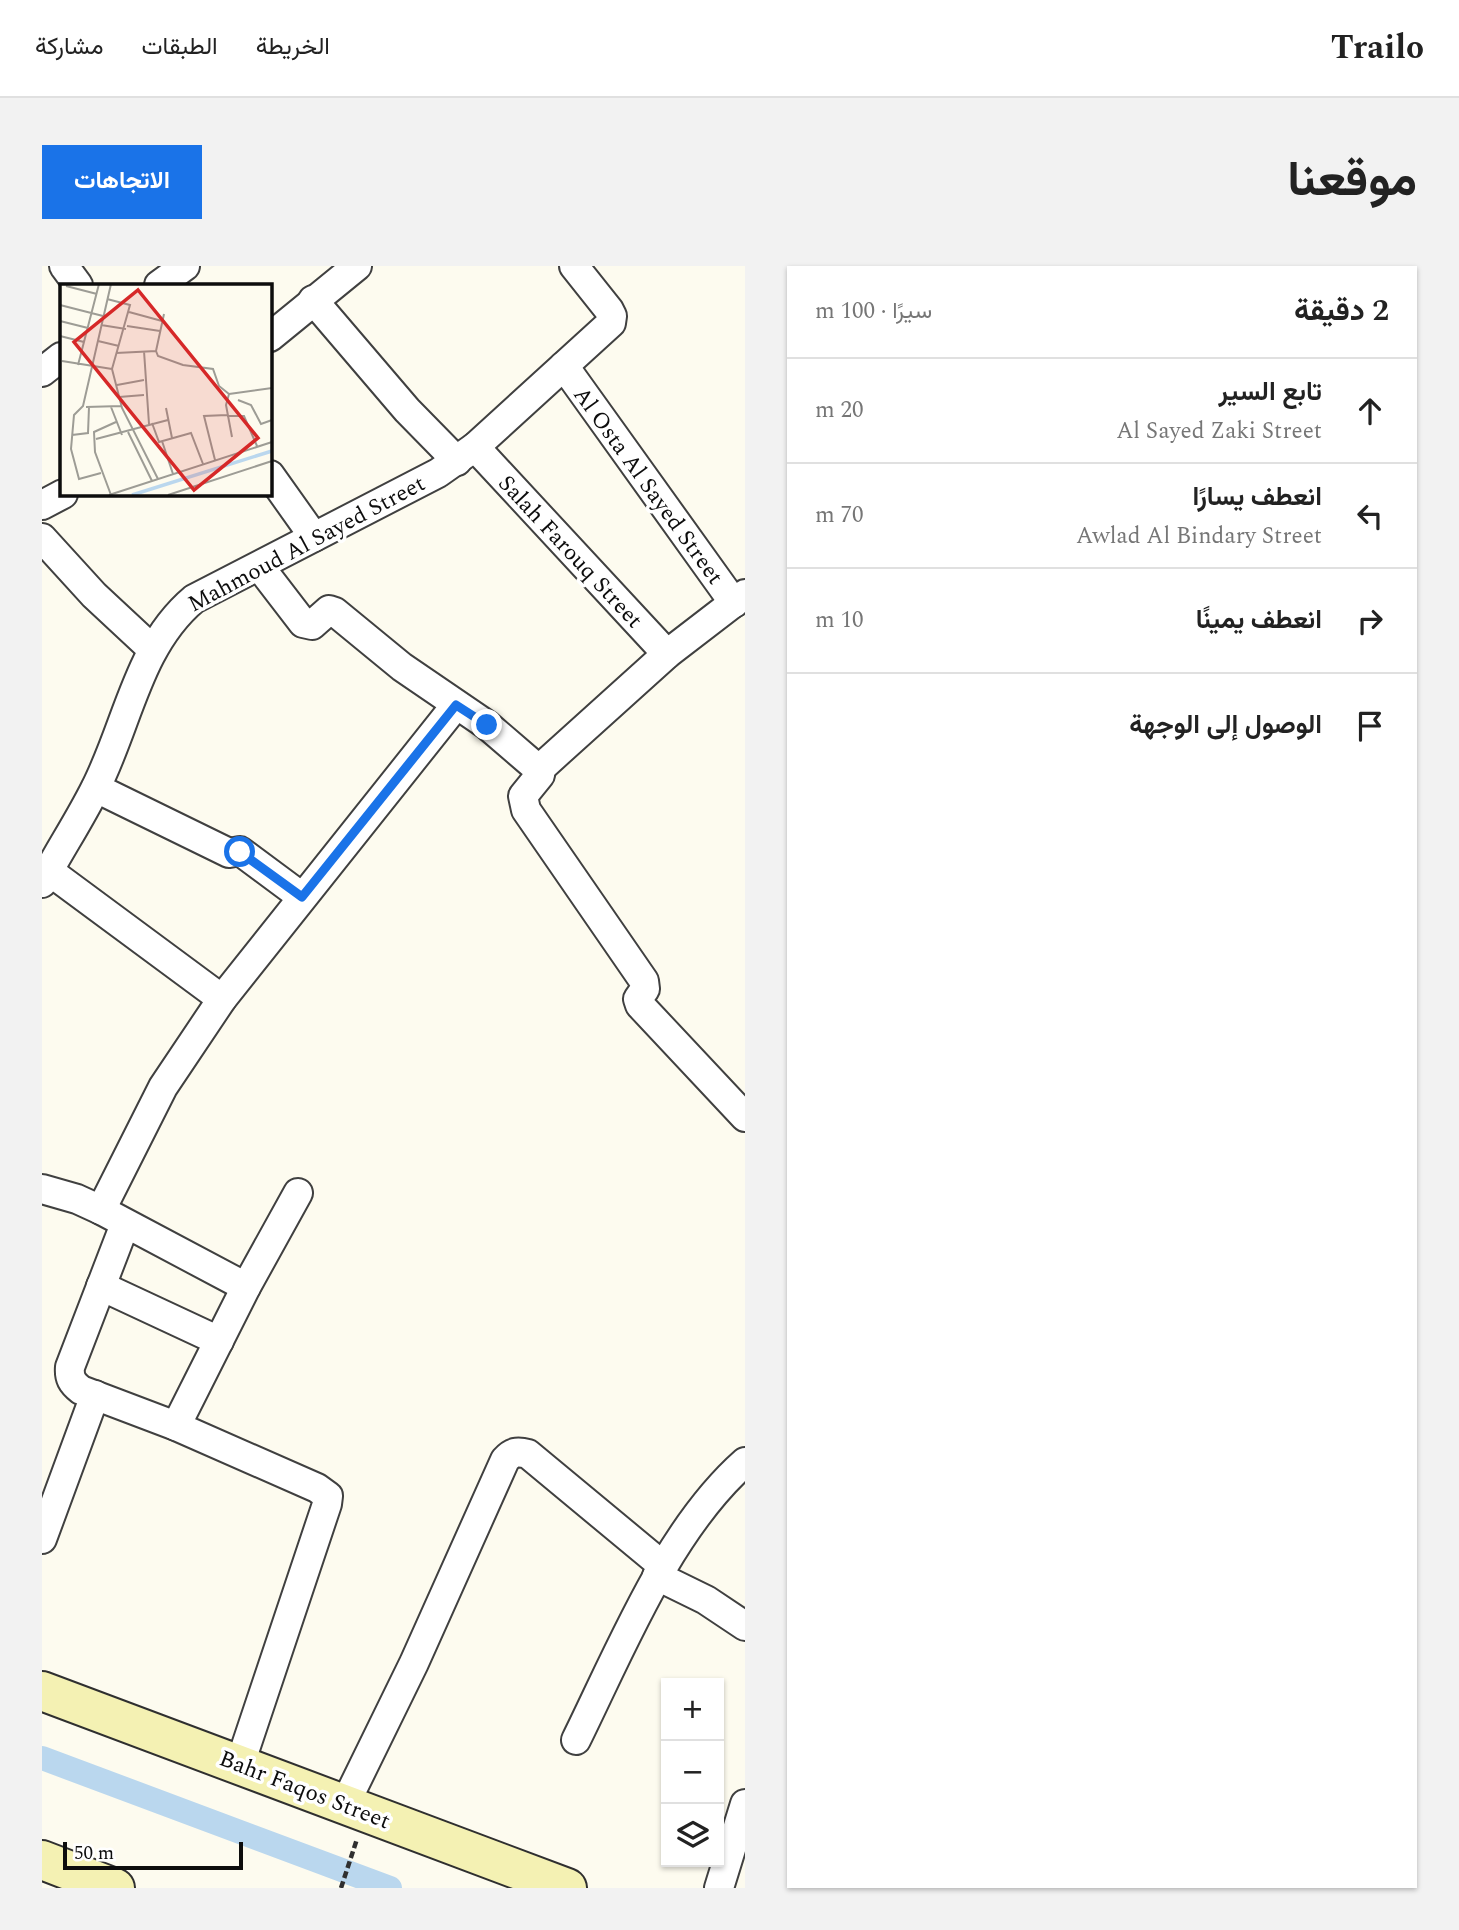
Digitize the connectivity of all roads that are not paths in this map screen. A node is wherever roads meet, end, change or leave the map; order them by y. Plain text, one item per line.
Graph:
1 (64, 266) edge
2 (186, 266) edge
3 (356, 266) edge
4 (574, 266) edge
5 (77, 284) edge
6 (160, 284) edge
7 (313, 300) junction
8 (271, 336) edge
9 (60, 358) edge
10 (564, 366) junction
11 (42, 372) edge
12 (466, 454) junction
13 (271, 476) edge
14 (61, 495) edge
15 (42, 505) edge
16 (314, 537) junction
17 (42, 538) edge
18 (260, 567) junction
19 (739, 599) edge
20 (152, 649) junction
21 (667, 654) junction
22 (456, 705) junction
23 (541, 767) junction
24 (96, 788) junction
25 (45, 877) edge
26 (302, 897) junction
27 (222, 999) junction
28 (745, 1117) edge
29 (42, 1189) edge
30 (298, 1194) dead end
31 (113, 1217) junction
32 (101, 1286) junction
33 (246, 1287) junction
34 (219, 1340) junction
35 (95, 1395) junction
36 (176, 1426) junction
37 (745, 1462) edge
38 (42, 1539) edge
39 (660, 1571) junction
40 (745, 1626) edge
41 (42, 1691) edge
42 (576, 1740) dead end
43 (240, 1764) junction
44 (745, 1804) edge
45 (352, 1818) junction
46 (740, 1839) edge
47 (42, 1860) edge
48 (115, 1888) edge
49 (567, 1888) edge
50 (719, 1888) edge

1 - 5 street
2 - 6 street
3 - 7 street
4 - 10 street, Mahmoud Al Sayed Street
7 - 8 street
7 - 12 street, Salah Farouq Street
9 - 11 street
10 - 12 street, Mahmoud Al Sayed Street
10 - 19 street, Al Osta Al Sayed Street
12 - 16 street, Mahmoud Al Sayed Street
12 - 21 street, Salah Farouq Street
13 - 16 street
14 - 15 street
16 - 18 street, Mahmoud Al Sayed Street
17 - 20 street
18 - 20 street, Mahmoud Al Sayed Street
18 - 22 street
19 - 21 street
20 - 24 street, Mahmoud Al Sayed Street
21 - 23 street
22 - 23 street
22 - 26 street
23 - 28 street
24 - 25 street, Mahmoud Al Sayed Street
24 - 26 street
25 - 27 street
26 - 27 street
27 - 31 street
29 - 31 street
30 - 33 street
31 - 32 street
31 - 33 street
32 - 34 street
32 - 35 street
33 - 34 street
34 - 36 street
35 - 36 street
35 - 38 street
36 - 43 street
37 - 39 street
39 - 40 street
39 - 42 street
39 - 45 street
41 - 43 main road, Bahr Faqos Street
43 - 45 main road, Bahr Faqos Street
44 - 46 street
45 - 49 main road, Bahr Faqos Street
46 - 50 street
47 - 48 main road

